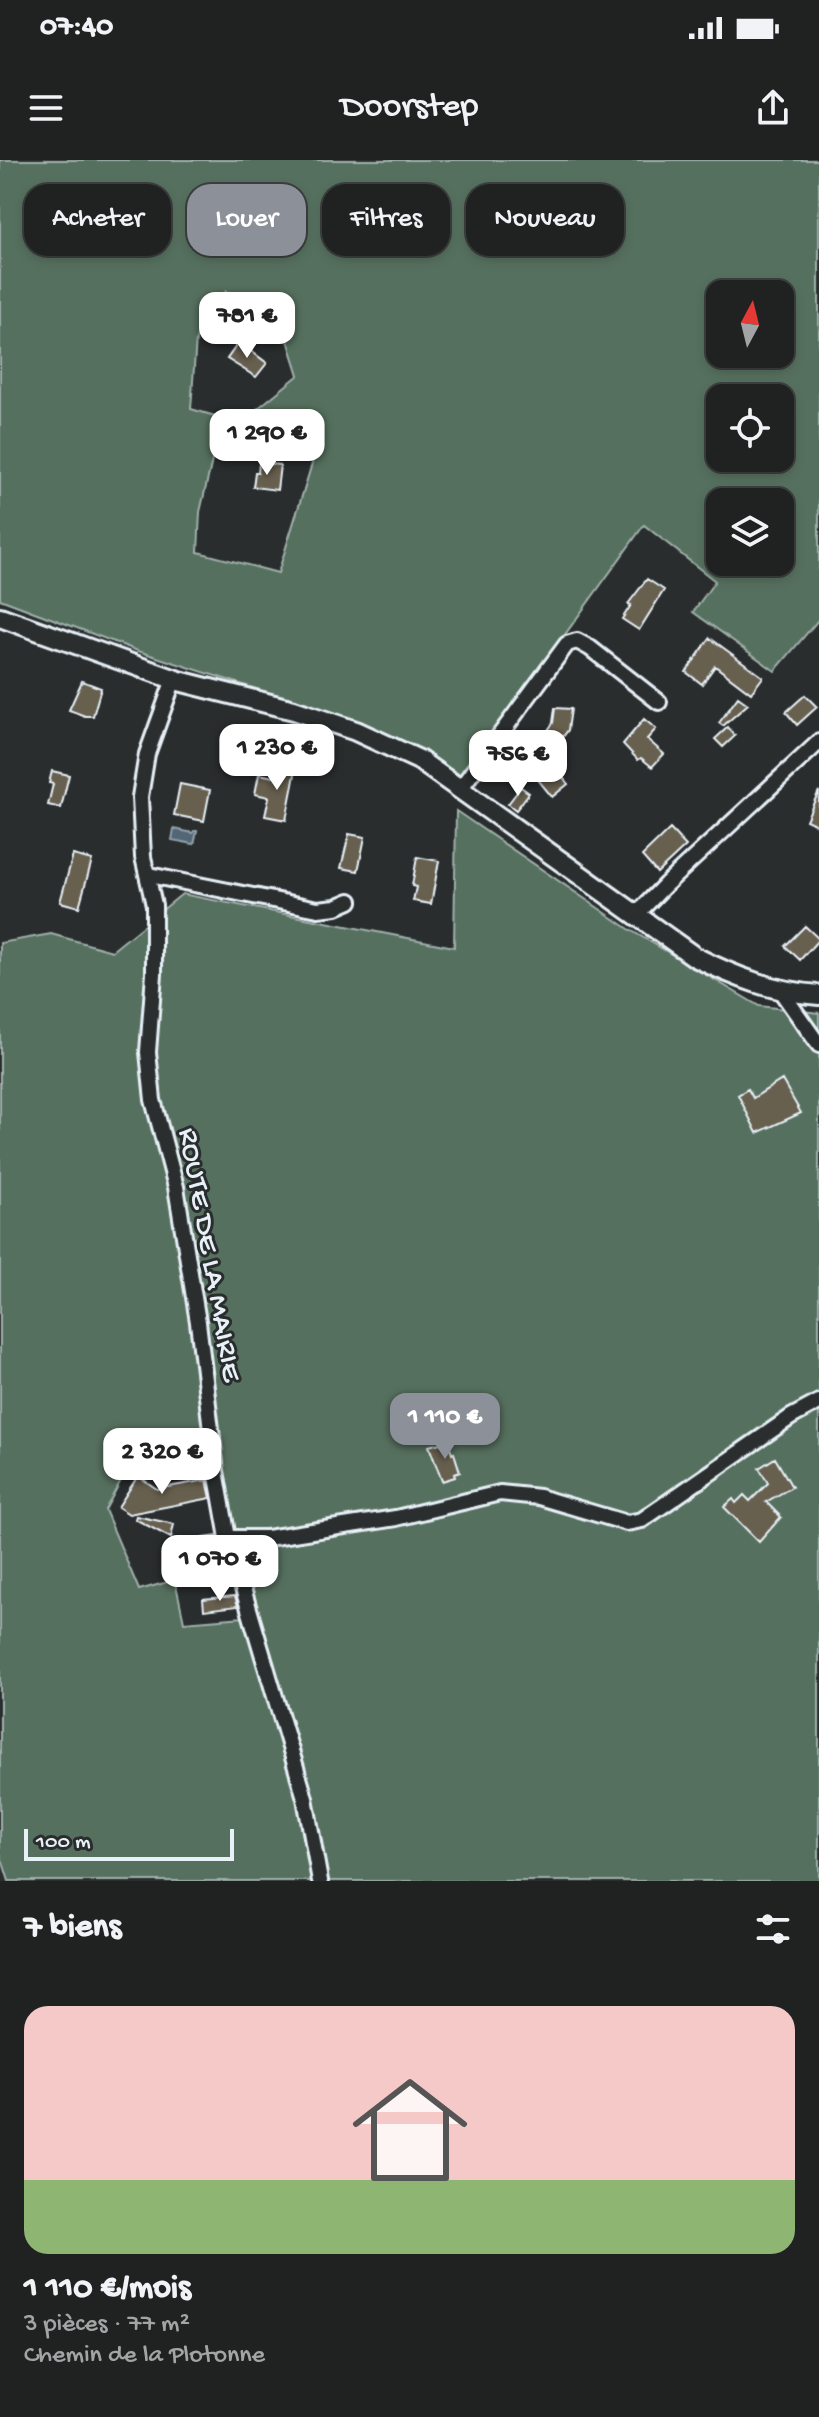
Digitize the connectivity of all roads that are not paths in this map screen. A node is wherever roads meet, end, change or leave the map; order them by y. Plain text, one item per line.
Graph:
1 (0, 617) edge
2 (174, 679) junction
3 (659, 702) dead end
4 (819, 742) edge
5 (460, 789) junction
6 (149, 875) junction
7 (350, 901) dead end
8 (635, 916) junction
9 (780, 990) junction
10 (819, 995) edge
11 (819, 1045) edge
12 (819, 1402) edge
13 (228, 1538) junction
14 (320, 1881) edge

1 - 2 street
2 - 5 street
2 - 6 street, ROUTE DE LA MAIRIE
3 - 5 street
4 - 8 street
5 - 8 street
6 - 7 street
6 - 13 street, ROUTE DE LA MAIRIE
8 - 9 street
9 - 10 street
9 - 11 street
12 - 13 street
13 - 14 street, ROUTE DE LA MAIRIE

